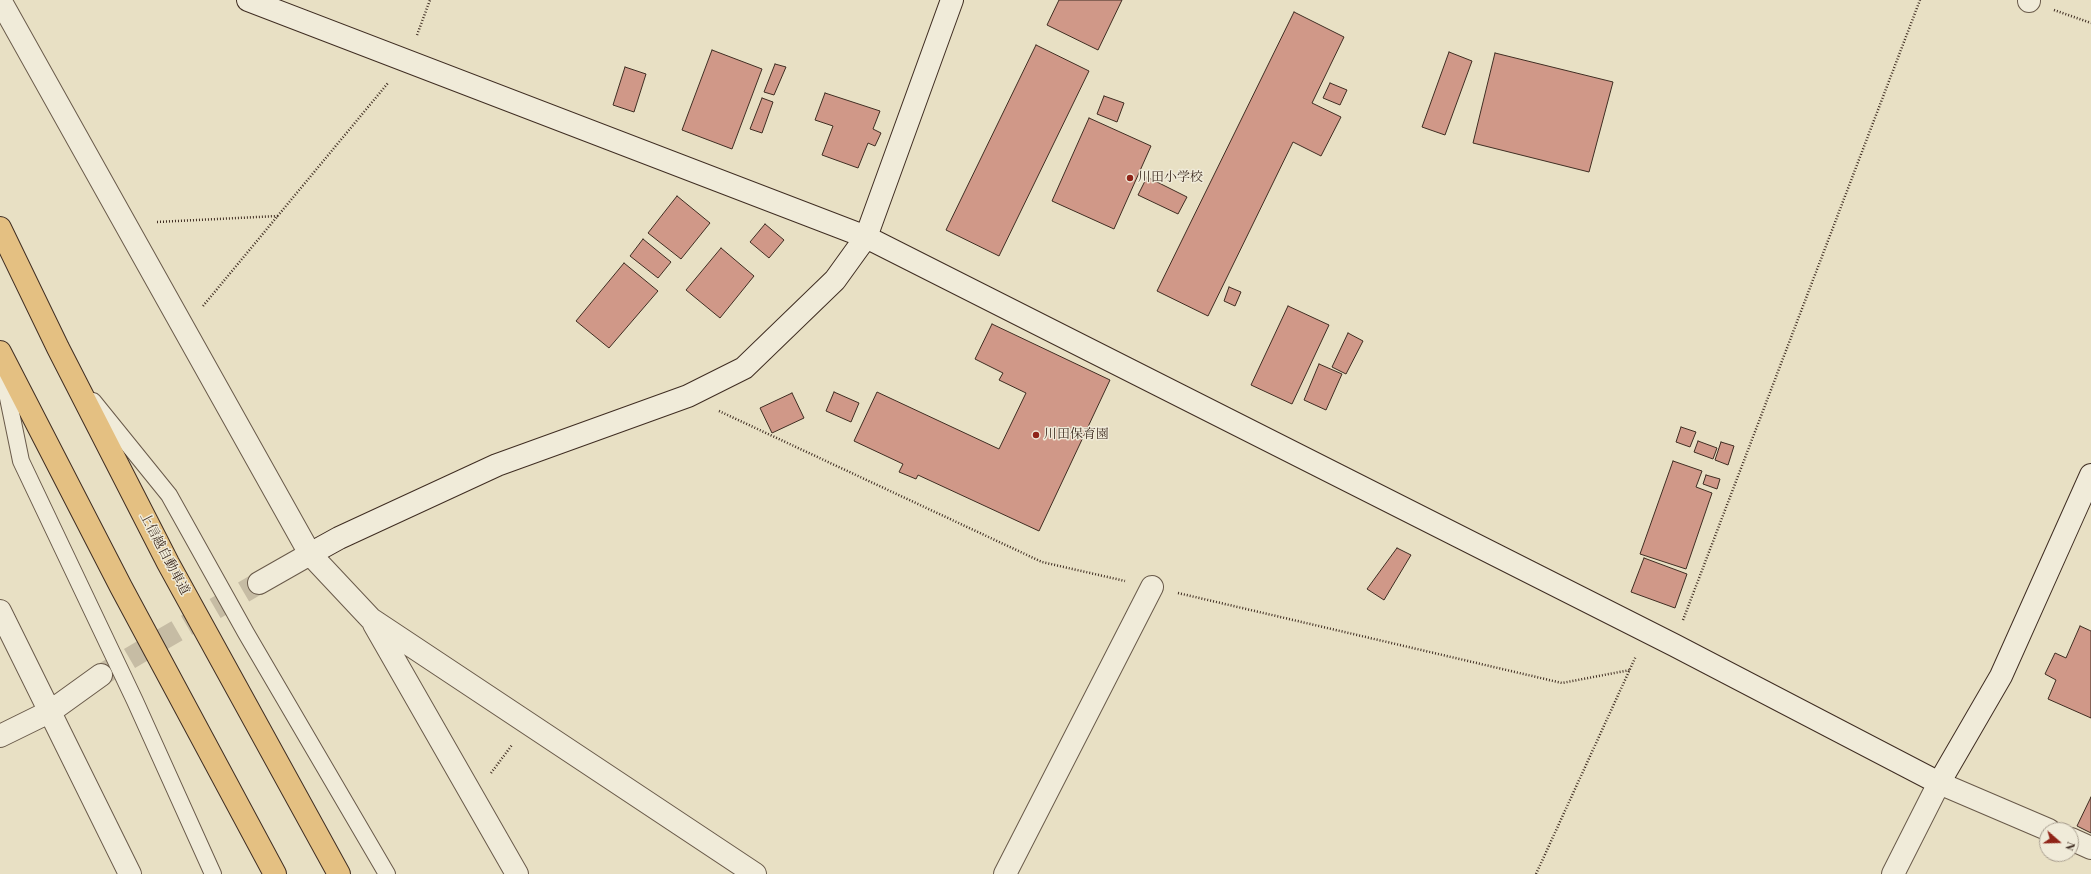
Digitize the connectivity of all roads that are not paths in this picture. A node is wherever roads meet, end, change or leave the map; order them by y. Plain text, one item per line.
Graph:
1 (0, 0) edge
2 (248, 0) edge
3 (952, 0) edge
4 (0, 228) edge
5 (866, 237) junction
6 (0, 352) edge
7 (0, 362) edge
8 (74, 378) junction
9 (2091, 475) edge
10 (310, 554) junction
11 (259, 583) tunnel mouth
12 (1152, 587) dead end
13 (0, 611) edge
14 (371, 619) junction
15 (101, 675) tunnel mouth
16 (51, 711) junction
17 (0, 736) edge
18 (1939, 783) junction
19 (2039, 826) edge
20 (2079, 843) edge
21 (2091, 848) edge
22 (130, 874) edge
23 (213, 874) edge
24 (275, 874) edge
25 (339, 874) edge
26 (387, 874) edge
27 (517, 874) edge
28 (755, 874) edge
29 (1005, 874) edge
30 (1893, 874) edge

1 - 10 street
2 - 5 street
3 - 5 street
4 - 8 highway, 上信越自動車道
5 - 10 street
5 - 18 street
6 - 24 highway
7 - 23 lane
8 - 25 highway, 上信越自動車道
8 - 26 lane
9 - 18 street
10 - 11 street
10 - 14 street
12 - 29 street
13 - 16 street
14 - 27 street
14 - 28 street
15 - 16 street
16 - 17 street
16 - 22 street
18 - 19 street
18 - 30 street
20 - 21 street

